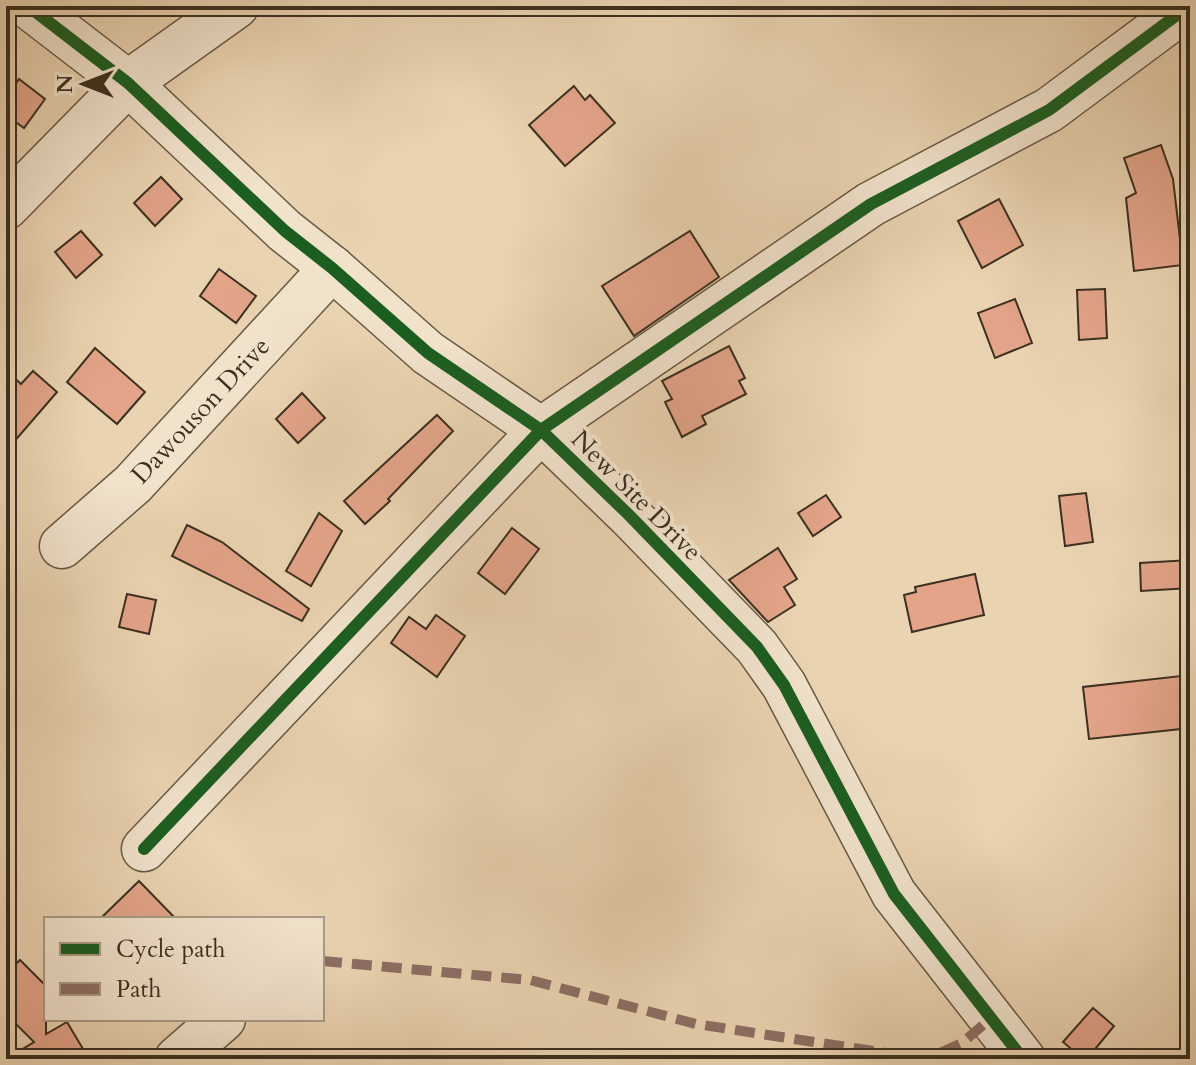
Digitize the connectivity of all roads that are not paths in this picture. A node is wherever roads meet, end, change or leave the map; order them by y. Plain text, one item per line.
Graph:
1 (28, 6) edge
2 (236, 6) edge
3 (1189, 6) edge
4 (128, 83) junction
5 (6, 207) edge
6 (332, 268) junction
7 (541, 430) junction
8 (62, 546) dead end
9 (144, 849) dead end
10 (221, 1021) edge
11 (177, 1059) edge
12 (1023, 1059) edge

1 - 4 street, New Site Drive
2 - 4 street
3 - 7 street
4 - 5 street
4 - 6 street, New Site Drive
6 - 7 street, New Site Drive
6 - 8 street, Dawouson Drive
7 - 9 street
7 - 12 street, New Site Drive
10 - 11 street

